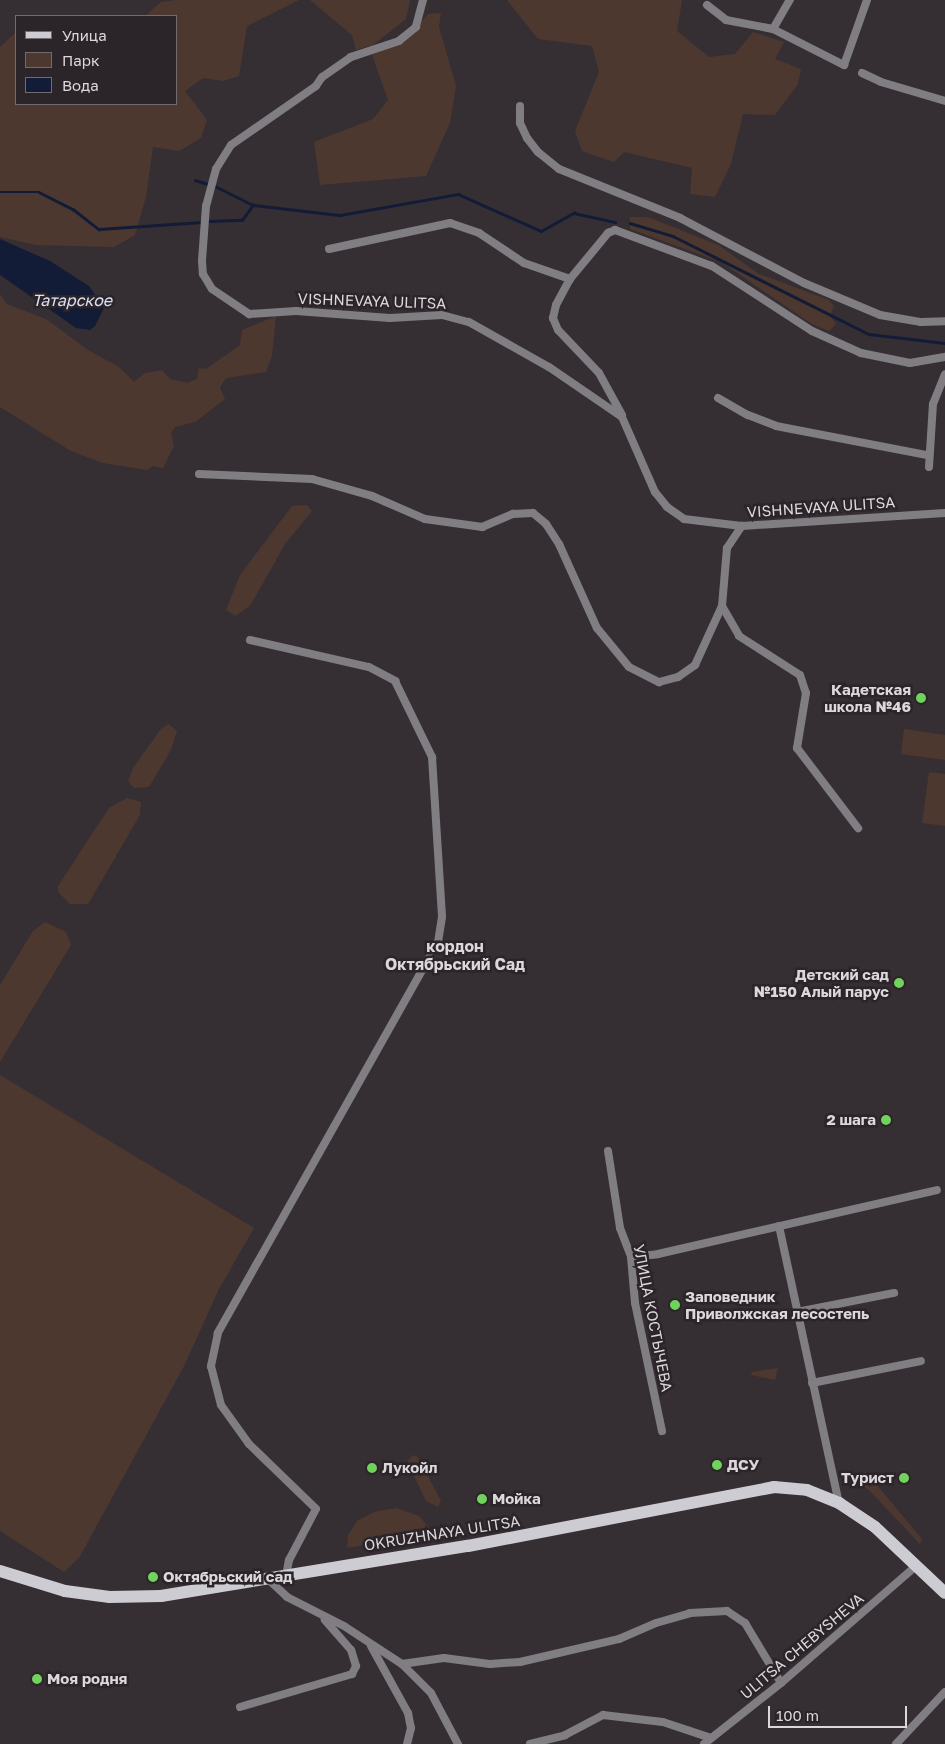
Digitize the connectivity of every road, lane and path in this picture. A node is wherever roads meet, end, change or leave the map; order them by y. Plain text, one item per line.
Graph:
1 (423, 0) edge
2 (790, 0) edge
3 (867, 0) edge
4 (707, 4) dead end
5 (773, 29) junction
6 (862, 73) dead end
7 (945, 101) edge
8 (520, 106) dead end
9 (329, 249) dead end
10 (570, 279) junction
11 (945, 321) edge
12 (945, 357) edge
13 (945, 374) edge
14 (718, 398) dead end
15 (622, 417) junction
16 (927, 455) junction
17 (929, 467) dead end
18 (199, 474) dead end
19 (945, 513) edge
20 (742, 526) junction
21 (722, 606) junction
22 (250, 640) dead end
23 (858, 828) dead end
24 (608, 1151) dead end
25 (937, 1190) dead end
26 (779, 1226) junction
27 (631, 1256) junction
28 (894, 1293) dead end
29 (797, 1312) junction
30 (921, 1361) dead end
31 (812, 1383) junction
32 (662, 1432) dead end
33 (839, 1503) junction
34 (916, 1566) junction
35 (0, 1571) edge
36 (286, 1576) junction
37 (268, 1579) junction
38 (945, 1593) edge
39 (322, 1616) junction
40 (370, 1644) junction
41 (402, 1664) junction
42 (781, 1683) junction
43 (945, 1692) edge
44 (240, 1707) dead end
45 (711, 1738) junction
46 (406, 1744) edge
47 (458, 1744) edge
48 (530, 1744) edge
49 (704, 1744) edge
50 (896, 1744) edge

1 - 15 street, VISHNEVAYA ULITSA
2 - 5 street
3 - 5 street
4 - 5 street
6 - 7 street
8 - 11 street
9 - 10 street
10 - 12 street
10 - 15 street
13 - 16 street
14 - 16 street
15 - 20 street, VISHNEVAYA ULITSA
16 - 17 street
18 - 21 street
19 - 20 street, VISHNEVAYA ULITSA
20 - 21 street
21 - 23 street
22 - 36 street
24 - 27 street, УЛИЦА КОСТЫЧЕВА
25 - 26 street
26 - 27 street
26 - 29 street
27 - 32 street, УЛИЦА КОСТЫЧЕВА
28 - 29 street
29 - 31 street
30 - 31 street
31 - 33 street
33 - 34 main road, OKRUZHNAYA ULITSA
33 - 36 main road, OKRUZHNAYA ULITSA
34 - 38 main road, OKRUZHNAYA ULITSA
34 - 42 street, ULITSA CHEBYSHEVA
35 - 37 main road, OKRUZHNAYA ULITSA
36 - 37 main road, OKRUZHNAYA ULITSA
37 - 39 street
39 - 40 street
39 - 44 street
40 - 41 street
40 - 46 street
41 - 42 street
41 - 47 street
42 - 45 street, ULITSA CHEBYSHEVA
43 - 50 street
45 - 48 street
45 - 49 street, ULITSA CHEBYSHEVA

